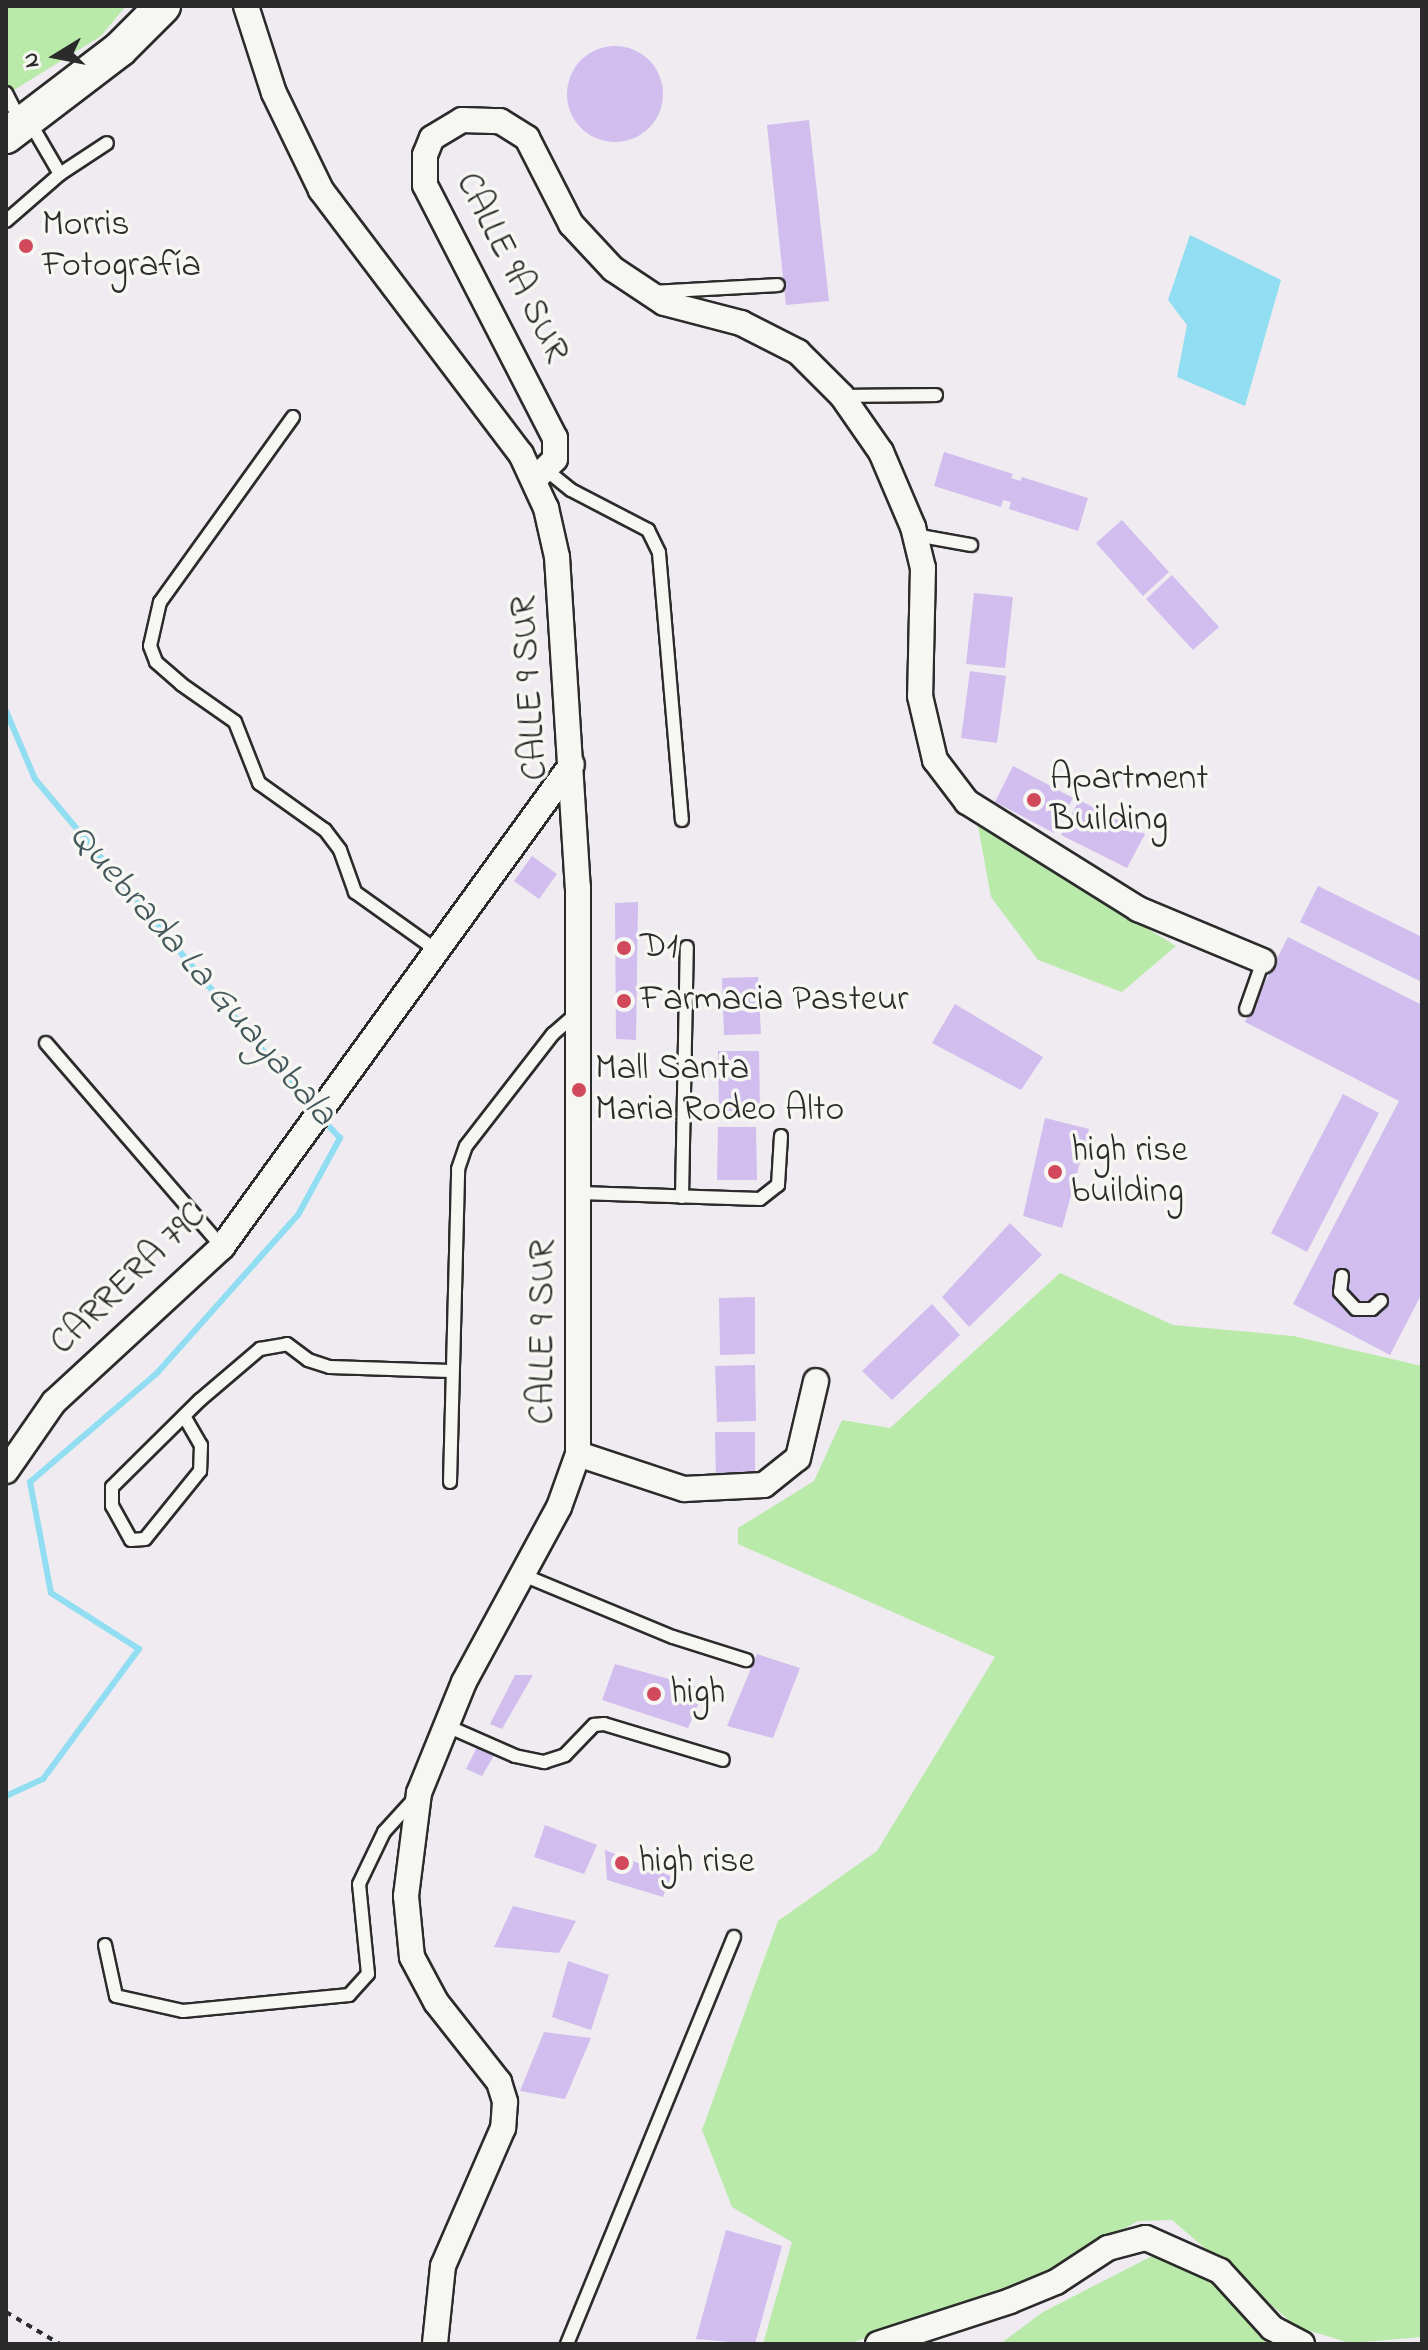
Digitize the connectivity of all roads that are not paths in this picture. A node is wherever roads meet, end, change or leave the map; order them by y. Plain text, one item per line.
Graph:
1 (163, 6) edge
2 (246, 6) edge
3 (15, 118) edge
4 (107, 143) dead end
5 (60, 174) junction
6 (6, 221) edge
7 (778, 285) dead end
8 (646, 292) junction
9 (936, 395) dead end
10 (842, 396) junction
11 (293, 417) dead end
12 (540, 474) junction
13 (915, 535) junction
14 (971, 545) dead end
15 (572, 764) junction
16 (682, 820) dead end
17 (528, 830) junction
18 (577, 840) junction
19 (687, 947) dead end
20 (439, 952) junction
21 (1263, 961) joint
22 (1246, 1009) dead end
23 (576, 1014) junction
24 (46, 1043) dead end
25 (781, 1136) dead end
26 (580, 1193) junction
27 (682, 1197) junction
28 (222, 1247) junction
29 (1342, 1276) dead end
30 (1381, 1301) dead end
31 (450, 1371) junction
32 (816, 1381) dead end
33 (184, 1416) junction
34 (578, 1454) junction
35 (6, 1471) edge
36 (450, 1482) dead end
37 (523, 1575) junction
38 (746, 1660) dead end
39 (447, 1726) junction
40 (723, 1760) dead end
41 (419, 1793) junction
42 (734, 1937) dead end
43 (105, 1945) dead end
44 (435, 2344) edge
45 (567, 2344) edge
46 (878, 2344) edge
47 (1302, 2344) edge

1 - 3 main road
2 - 12 street, CALLE 9 SUR
3 - 5 lane
4 - 5 lane
5 - 6 lane
7 - 8 lane
8 - 10 street, CALLE 9A SUR
8 - 12 street, CALLE 9A SUR
9 - 10 lane
10 - 13 street, CALLE 9A SUR
11 - 20 lane
12 - 15 street, CALLE 9 SUR
12 - 16 lane
13 - 14 lane
13 - 21 street, CALLE 9A SUR
15 - 17 street, CARRERA 79C
15 - 18 street, CALLE 9 SUR
17 - 18 street
17 - 20 street, CARRERA 79C
18 - 23 street, CALLE 9 SUR
19 - 27 lane
20 - 28 street, CARRERA 79C
21 - 22 lane
23 - 26 street, CALLE 9 SUR
23 - 31 lane
24 - 28 lane
25 - 27 lane
26 - 27 lane
26 - 34 street, CALLE 9 SUR
28 - 35 street, CARRERA 79C
29 - 30 lane
31 - 33 lane
31 - 36 lane
32 - 34 street, CALLE 9 SUR
33 - 33 lane
34 - 37 street, CALLE 9 SUR
37 - 38 lane
37 - 39 street, CALLE 9 SUR
39 - 40 lane
39 - 41 street, CALLE 9 SUR
41 - 43 lane
41 - 44 street, CALLE 9 SUR
42 - 45 lane
46 - 47 street

